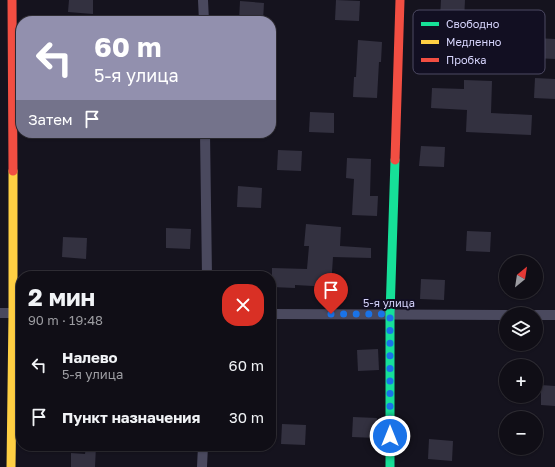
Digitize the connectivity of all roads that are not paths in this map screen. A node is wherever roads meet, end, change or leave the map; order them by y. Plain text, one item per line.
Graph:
1 (12, 0) edge
2 (203, 0) edge
3 (400, 0) edge
4 (204, 16) edge
5 (205, 138) edge
6 (16, 271) edge
7 (207, 271) edge
8 (0, 313) edge
9 (16, 313) edge
10 (276, 314) edge
11 (390, 314) junction
12 (499, 315) edge
13 (543, 315) edge
14 (555, 315) edge
15 (16, 339) edge
16 (203, 451) edge
17 (11, 467) edge
18 (202, 467) edge
19 (390, 467) edge

1 - 6 street
2 - 4 street
3 - 11 street
5 - 7 street
8 - 9 street
10 - 11 street, 5-я улица
11 - 12 street, 5-я улица
11 - 19 street
13 - 14 street
15 - 17 street
16 - 18 street

